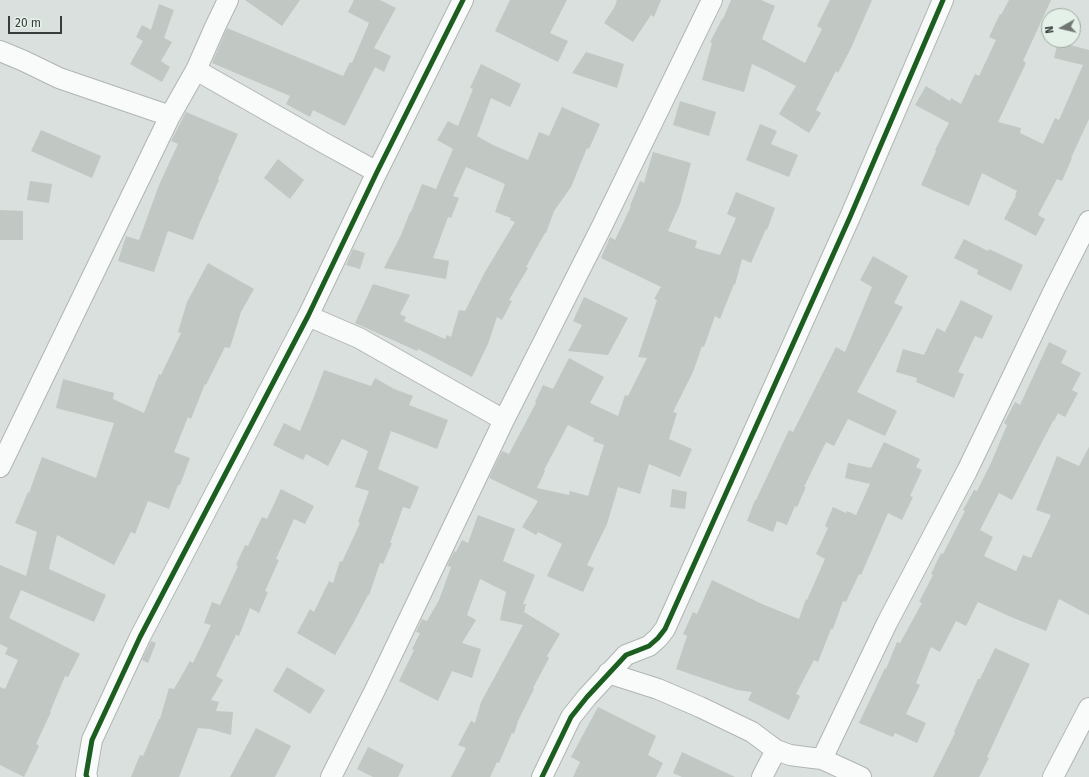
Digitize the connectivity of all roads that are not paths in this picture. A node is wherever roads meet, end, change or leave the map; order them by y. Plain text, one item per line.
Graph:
1 (228, 0) edge
2 (463, 0) edge
3 (712, 0) edge
4 (943, 0) edge
5 (0, 51) edge
6 (196, 70) junction
7 (170, 116) junction
8 (377, 172) junction
9 (1089, 221) edge
10 (308, 316) junction
11 (504, 420) junction
12 (0, 467) edge
13 (608, 673) junction
14 (1089, 708) edge
15 (776, 750) junction
16 (822, 758) junction
17 (87, 777) edge
18 (332, 777) edge
19 (542, 777) edge
20 (762, 777) edge
21 (861, 777) edge
22 (1054, 777) edge

1 - 6 street
2 - 8 street
3 - 11 street
4 - 13 street
5 - 7 street
6 - 7 street
6 - 8 street
7 - 12 street
8 - 10 street
9 - 16 street
10 - 11 street
10 - 17 street
11 - 18 street
13 - 15 street
13 - 19 street
14 - 22 street
15 - 16 street
15 - 20 street
16 - 21 street

